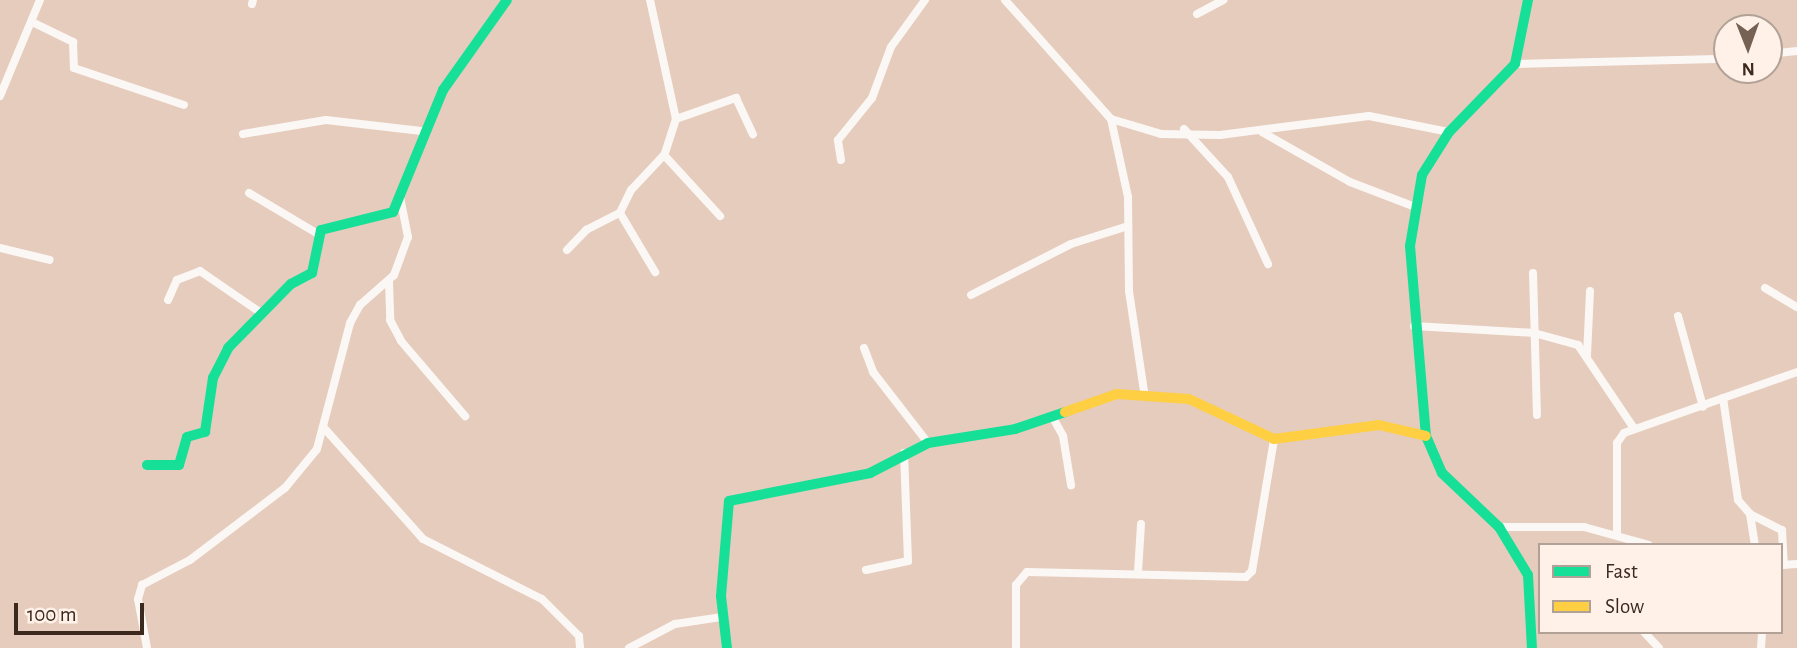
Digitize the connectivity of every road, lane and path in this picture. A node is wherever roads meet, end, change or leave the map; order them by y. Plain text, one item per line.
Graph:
1 (40, 0) edge
2 (507, 0) edge
3 (650, 0) edge
4 (925, 0) edge
5 (1005, 0) edge
6 (1223, 0) edge
7 (1528, 0) edge
8 (1197, 14) dead end
9 (32, 22) junction
10 (1713, 59) edge
11 (1515, 64) junction
12 (0, 96) edge
13 (184, 106) dead end
14 (676, 118) junction
15 (1111, 119) junction
16 (1184, 130) junction
17 (421, 131) junction
18 (1262, 132) junction
19 (1449, 132) junction
20 (243, 134) dead end
21 (753, 134) dead end
22 (664, 155) junction
23 (841, 160) dead end
24 (249, 193) dead end
25 (400, 197) junction
26 (1415, 207) junction
27 (621, 213) junction
28 (720, 216) dead end
29 (1128, 226) junction
30 (318, 234) junction
31 (0, 248) edge
32 (568, 250) dead end
33 (50, 260) dead end
34 (1268, 264) dead end
35 (654, 272) dead end
36 (1533, 273) dead end
37 (389, 282) junction
38 (1765, 288) dead end
39 (1590, 291) dead end
40 (971, 295) dead end
41 (168, 300) dead end
42 (1797, 307) edge
43 (261, 313) junction
44 (1678, 316) dead end
45 (1414, 326) junction
46 (1534, 333) junction
47 (864, 348) dead end
48 (1587, 355) junction
49 (1797, 373) edge
50 (1144, 391) junction
51 (1723, 398) junction
52 (1703, 407) junction
53 (1537, 415) dead end
54 (465, 416) dead end
55 (1052, 416) junction
56 (1633, 427) junction
57 (325, 429) junction
58 (1426, 436) junction
59 (1274, 439) junction
60 (928, 443) junction
61 (904, 453) junction
62 (147, 465) dead end
63 (1071, 485) dead end
64 (1750, 514) junction
65 (1141, 524) dead end
66 (1499, 527) junction
67 (1617, 534) junction
68 (1643, 543) edge
69 (1755, 543) edge
70 (1782, 543) edge
71 (1797, 564) edge
72 (1783, 565) edge
73 (866, 570) dead end
74 (1138, 572) junction
75 (1537, 605) edge
76 (722, 617) junction
77 (1646, 634) edge
78 (147, 648) edge
79 (580, 648) edge
80 (629, 648) edge
81 (727, 648) edge
82 (1016, 648) edge
83 (1532, 648) edge
84 (1659, 648) edge

1 - 9 street
2 - 17 street
3 - 14 street
4 - 23 street
5 - 15 street
6 - 8 street
7 - 11 street
9 - 12 street
9 - 13 street
10 - 11 street
11 - 19 street
14 - 21 street
14 - 22 street
15 - 16 street
15 - 29 street
16 - 18 street
16 - 34 street
17 - 20 street
17 - 25 street
18 - 19 street
18 - 26 street
19 - 26 street
22 - 27 street
22 - 28 street
24 - 30 street
25 - 30 street
25 - 37 street
26 - 45 street
27 - 32 street
27 - 35 street
29 - 40 street
29 - 50 street
30 - 43 street
31 - 33 street
36 - 46 street
37 - 54 street
37 - 57 street
38 - 42 street
39 - 48 street
41 - 43 street
43 - 62 street
44 - 52 street
45 - 46 street
45 - 58 street
46 - 48 street
46 - 53 street
47 - 60 street
48 - 56 street
49 - 51 street
50 - 55 street
50 - 59 street
51 - 52 street
51 - 64 street
52 - 56 street
55 - 60 street
55 - 63 street
56 - 67 street
57 - 78 street
57 - 79 street
58 - 59 street
58 - 66 street
59 - 74 street
60 - 61 street
61 - 73 street
61 - 76 street
64 - 69 street
64 - 70 street
65 - 74 street
66 - 67 street
66 - 75 street
67 - 68 street
71 - 72 street
74 - 82 street
75 - 83 street
76 - 80 street
76 - 81 street
77 - 84 street

